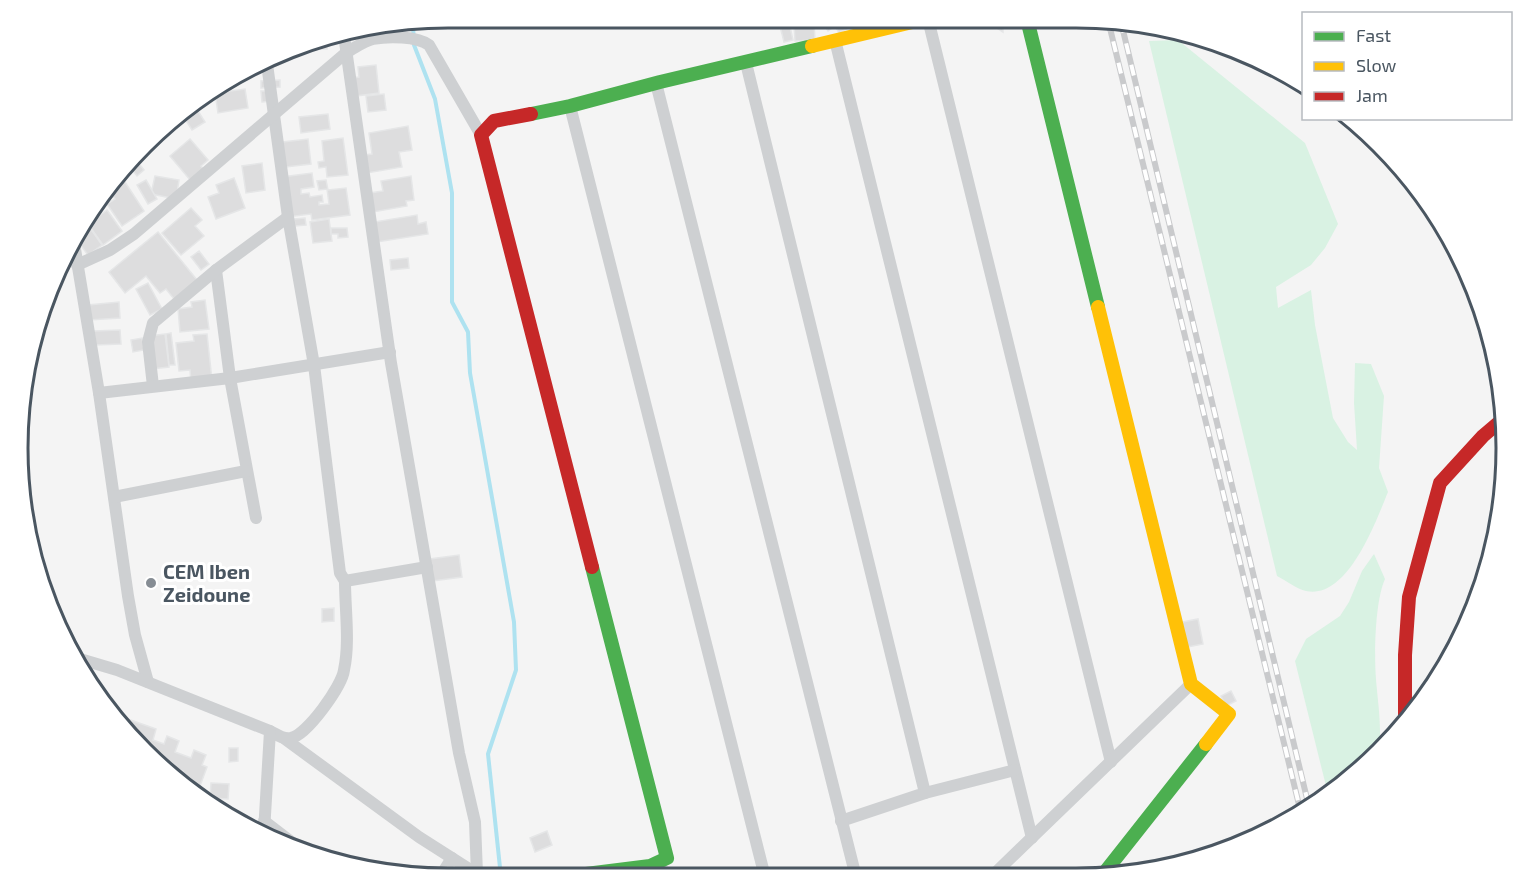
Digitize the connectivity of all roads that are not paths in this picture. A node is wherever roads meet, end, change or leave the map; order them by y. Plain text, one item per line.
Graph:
1 (888, 28) edge
2 (929, 28) edge
3 (1029, 28) edge
4 (835, 40) junction
5 (345, 42) edge
6 (347, 52) junction
7 (746, 63) junction
8 (268, 69) edge
9 (656, 83) junction
10 (570, 106) junction
11 (274, 114) junction
12 (482, 135) junction
13 (288, 217) junction
14 (76, 255) edge
15 (77, 265) junction
16 (216, 270) junction
17 (390, 352) junction
18 (314, 365) junction
19 (230, 378) junction
20 (153, 386) junction
21 (99, 393) junction
22 (1495, 426) edge
23 (246, 471) junction
24 (114, 497) junction
25 (256, 518) dead end
26 (427, 567) junction
27 (345, 581) junction
28 (87, 661) edge
29 (148, 682) junction
30 (1191, 684) junction
31 (1406, 707) edge
32 (270, 731) junction
33 (285, 739) junction
34 (1111, 762) junction
35 (1015, 770) junction
36 (925, 793) junction
37 (842, 821) junction
38 (264, 825) edge
39 (1032, 838) junction
40 (452, 858) junction
41 (1109, 866) edge
42 (446, 868) edge
43 (469, 868) edge
44 (482, 868) edge
45 (656, 868) edge
46 (763, 868) edge
47 (854, 868) edge
48 (1000, 868) edge

1 - 4 street
2 - 34 street
3 - 30 street
4 - 7 street
4 - 35 street
5 - 6 street
6 - 11 street
6 - 12 street
6 - 17 street
7 - 9 street
7 - 36 street
8 - 11 street
9 - 10 street
9 - 37 street
10 - 12 street
10 - 46 street
11 - 13 street
11 - 15 street
12 - 45 street
13 - 16 street
13 - 18 street
14 - 15 street
15 - 21 street
16 - 19 street
16 - 20 street
17 - 18 street
17 - 26 street
18 - 19 street
18 - 27 street
19 - 20 street
19 - 23 street
20 - 21 street
21 - 24 street
22 - 31 street
23 - 24 street
23 - 25 street
24 - 29 street
26 - 27 street
26 - 44 street
27 - 33 street
28 - 29 street
29 - 32 street
30 - 34 street
30 - 41 street
32 - 33 street
32 - 38 street
33 - 40 street
34 - 39 street
35 - 36 street
35 - 39 street
36 - 37 street
37 - 47 street
39 - 48 street
40 - 42 street
40 - 43 street

